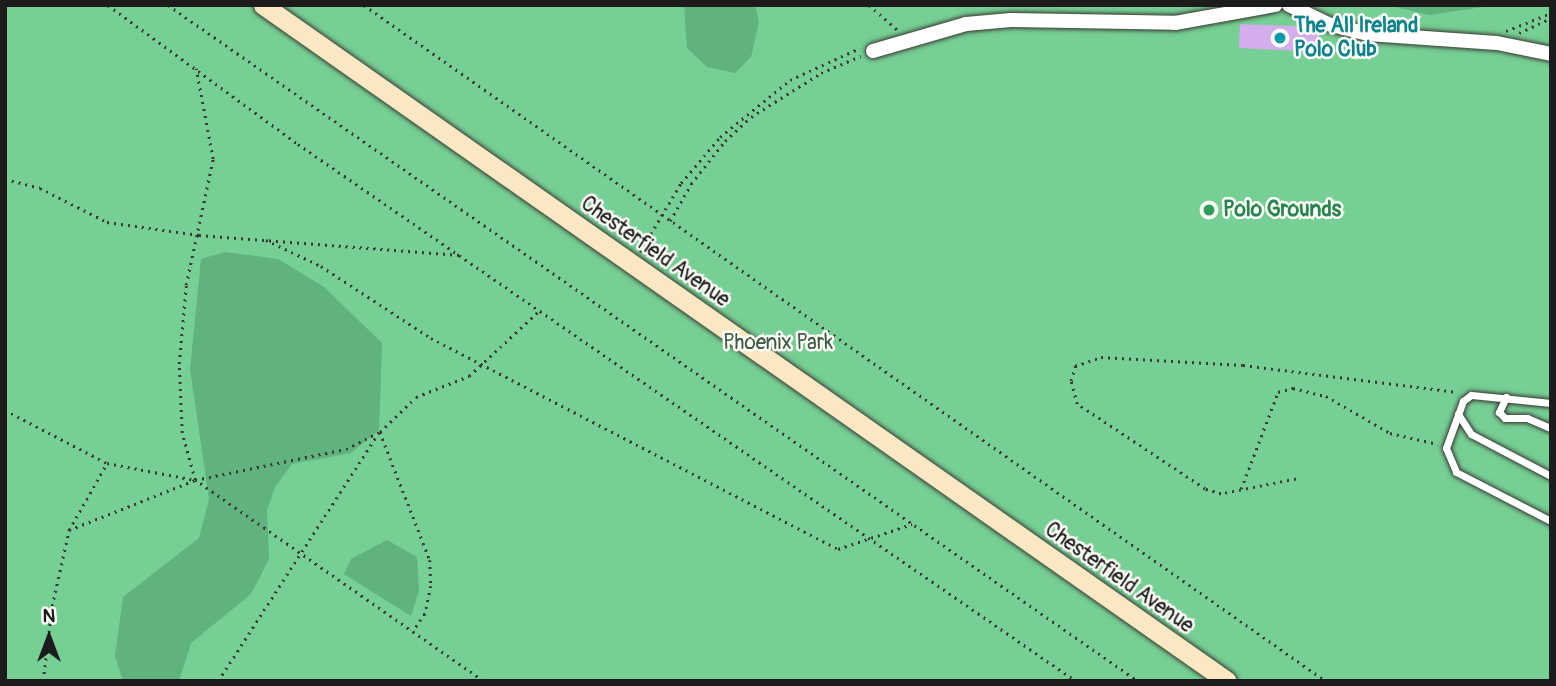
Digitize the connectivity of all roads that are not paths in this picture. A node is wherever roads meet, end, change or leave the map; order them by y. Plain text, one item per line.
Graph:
1 (263, 5) edge
2 (1275, 5) edge
3 (1289, 5) edge
4 (872, 48) road end
5 (1551, 54) edge
6 (1506, 397) junction
7 (1551, 403) edge
8 (1458, 413) junction
9 (1551, 428) edge
10 (1551, 476) edge
11 (1551, 521) edge
12 (1227, 681) edge

1 - 12 street, Chesterfield Avenue
2 - 4 street
3 - 5 street
6 - 7 lane
6 - 8 lane
6 - 9 lane
8 - 10 lane
8 - 11 lane

